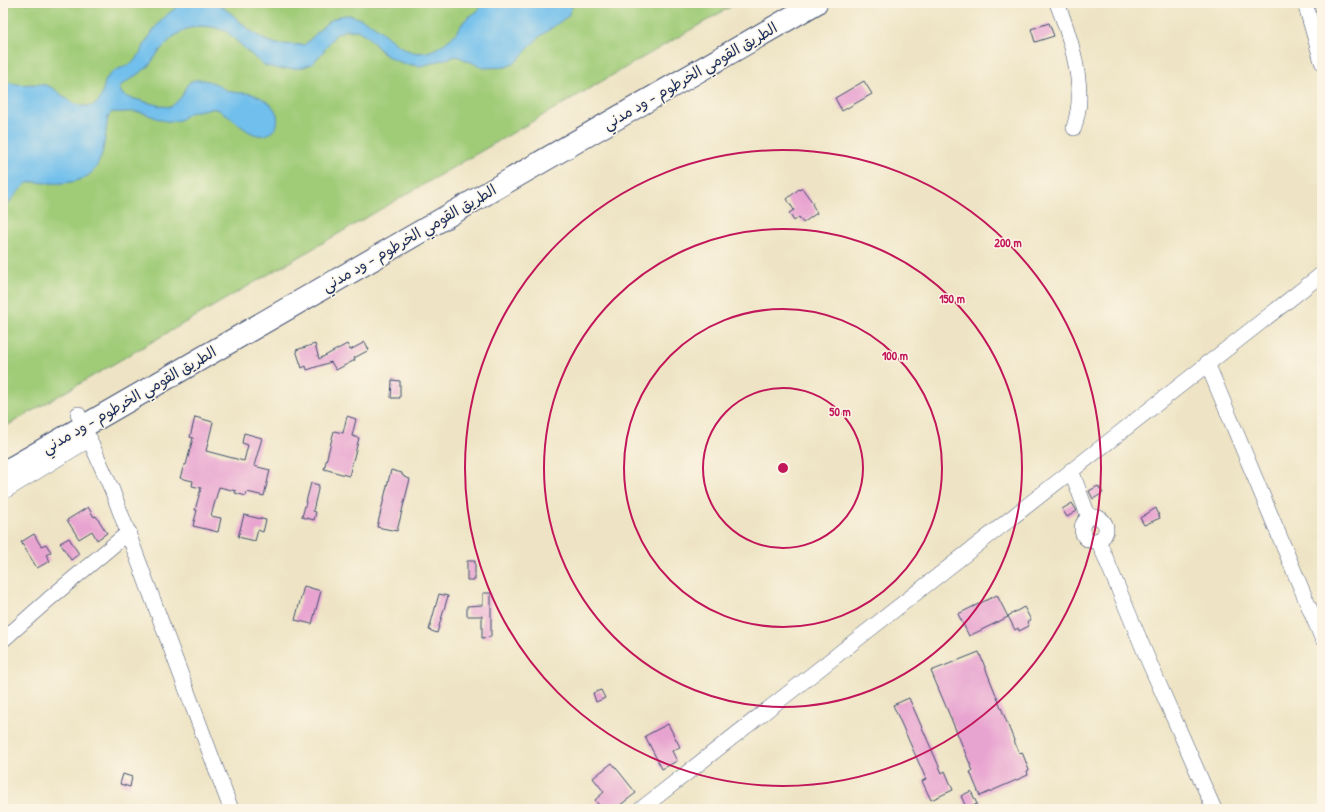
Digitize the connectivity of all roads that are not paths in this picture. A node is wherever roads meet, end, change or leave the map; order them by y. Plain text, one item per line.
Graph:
1 (787, 3) edge
2 (816, 3) edge
3 (1057, 3) edge
4 (1305, 3) edge
5 (1322, 62) edge
6 (1074, 128) dead end
7 (1322, 274) edge
8 (1207, 363) junction
9 (84, 426) junction
10 (3, 457) edge
11 (1071, 470) junction
12 (3, 473) edge
13 (3, 492) edge
14 (129, 532) junction
15 (1322, 638) edge
16 (3, 640) edge
17 (231, 809) edge
18 (641, 809) edge
19 (1214, 809) edge

1 - 9 highway, الطريق القومي الخرطوم - ود مدني
2 - 9 highway, الطريق القومي الخرطوم - ود مدني
3 - 6 street
4 - 5 street
7 - 8 street
8 - 11 street
8 - 15 street
9 - 10 highway, الطريق القومي الخرطوم - ود مدني
9 - 12 highway, الطريق القومي الخرطوم - ود مدني
9 - 13 street
9 - 14 street
11 - 18 street
11 - 19 street
14 - 16 street
14 - 17 street

